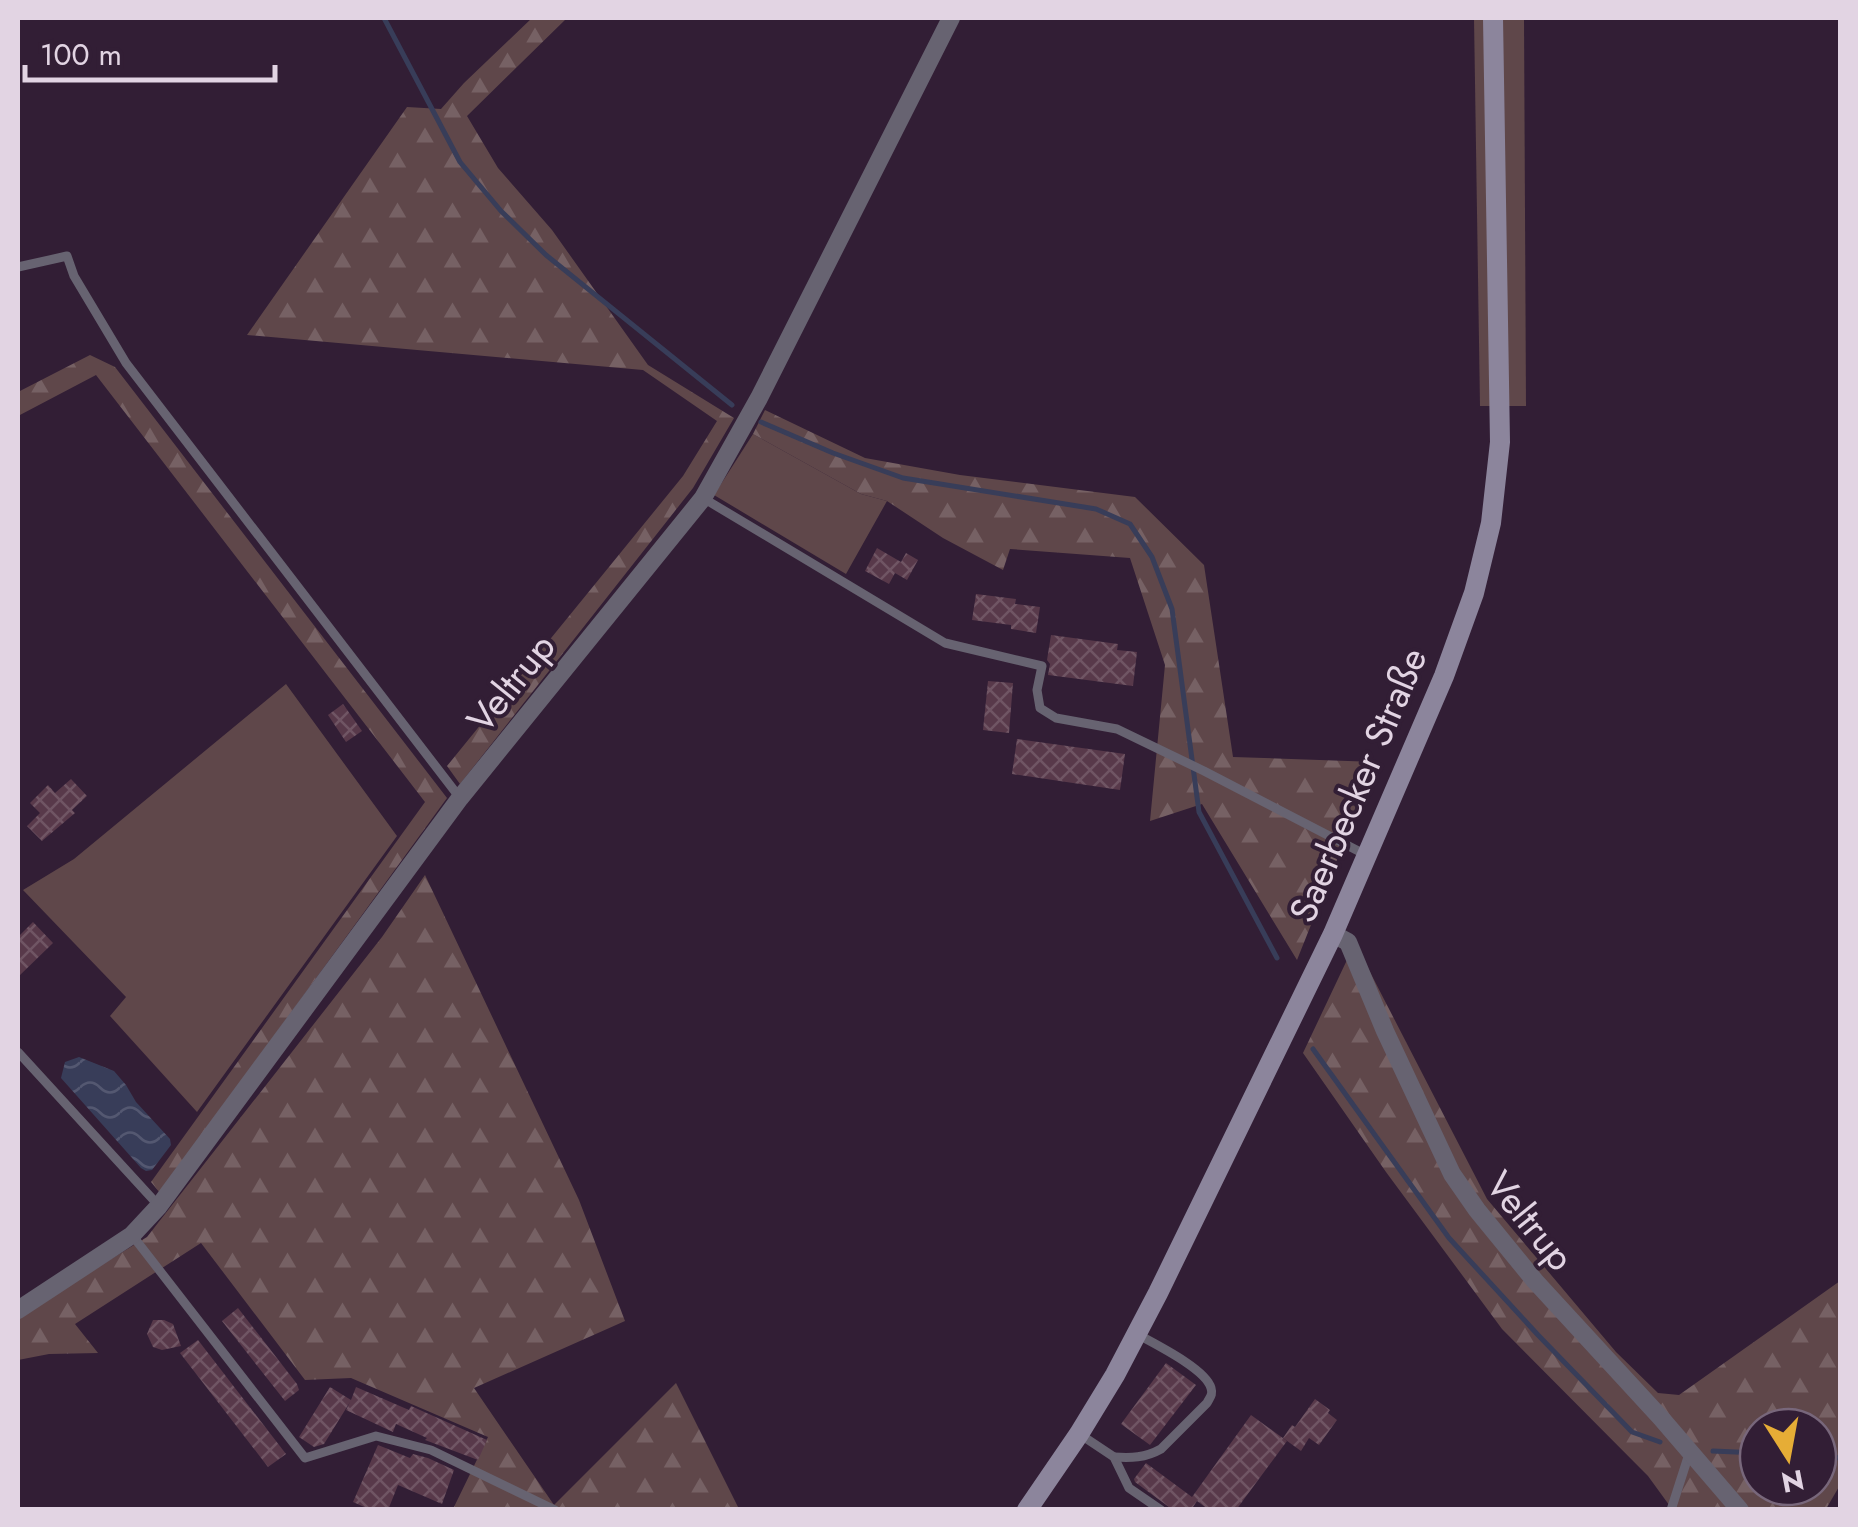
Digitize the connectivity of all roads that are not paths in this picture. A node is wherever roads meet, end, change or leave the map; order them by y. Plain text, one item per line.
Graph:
1 (951, 18) edge
2 (1493, 18) edge
3 (18, 267) edge
4 (703, 498) junction
5 (460, 798) junction
6 (1368, 856) junction
7 (1334, 934) junction
8 (18, 1052) edge
9 (159, 1206) junction
10 (132, 1236) junction
11 (18, 1310) edge
12 (1137, 1334) junction
13 (1079, 1434) junction
14 (1690, 1451) junction
15 (1114, 1457) junction
16 (555, 1510) edge
17 (1027, 1510) edge
18 (1161, 1510) edge
19 (1671, 1510) edge
20 (1740, 1510) edge

1 - 4 street, Veltrup
2 - 6 main road, Saerbecker Straße
3 - 5 lane
4 - 5 street, Veltrup
4 - 6 lane
5 - 9 street, Veltrup
6 - 7 main road, Saerbecker Straße
7 - 12 main road, Saerbecker Straße
7 - 14 street, Veltrup
8 - 9 lane
9 - 10 street, Veltrup
10 - 11 street, Veltrup
10 - 16 lane
12 - 13 main road, Saerbecker Straße
12 - 15 lane
13 - 15 lane
13 - 17 main road, Saerbecker Straße
14 - 19 lane
14 - 20 street, Veltrup
15 - 18 lane

